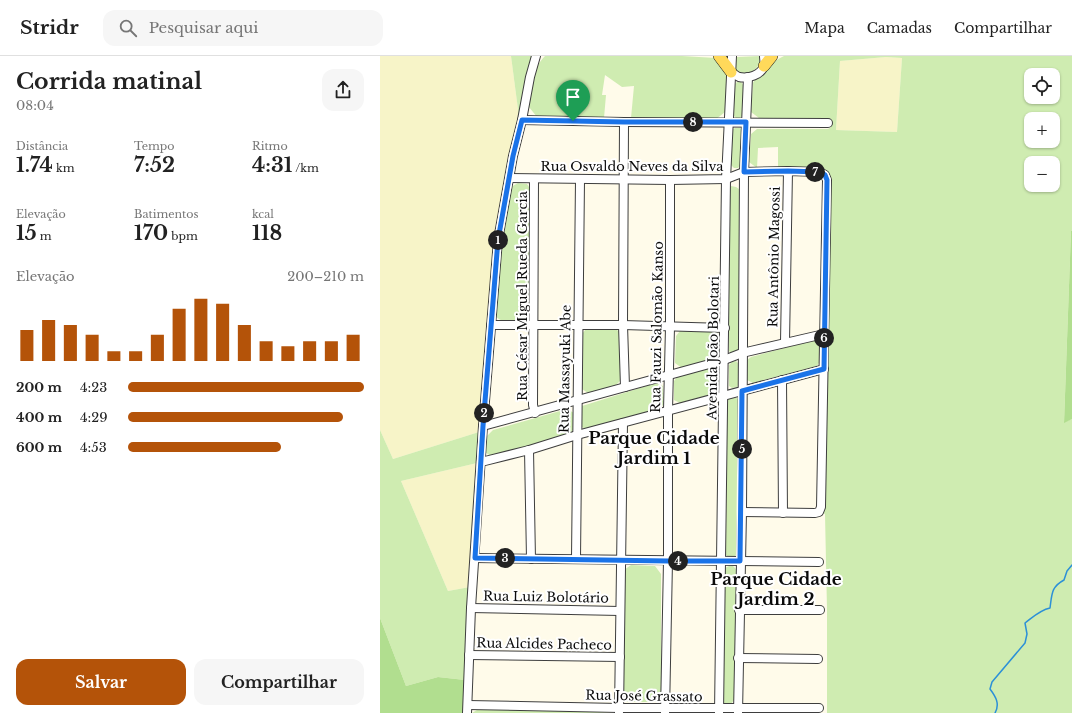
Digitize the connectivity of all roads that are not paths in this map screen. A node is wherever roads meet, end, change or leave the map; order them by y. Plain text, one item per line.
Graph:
1 (536, 56) edge
2 (542, 56) edge
3 (719, 56) edge
4 (732, 56) edge
5 (772, 56) edge
6 (764, 61) edge
7 (731, 72) junction
8 (530, 77) junction
9 (748, 77) junction
10 (522, 120) junction
11 (624, 122) junction
12 (746, 122) junction
13 (728, 123) junction
14 (828, 123) dead end
15 (788, 171) junction
16 (744, 172) junction
17 (510, 178) junction
18 (534, 179) junction
19 (624, 179) junction
20 (726, 179) junction
21 (580, 180) junction
22 (670, 180) junction
23 (491, 325) junction
24 (534, 325) junction
25 (622, 325) junction
26 (578, 326) junction
27 (670, 327) junction
28 (725, 328) junction
29 (824, 334) junction
30 (785, 342) junction
31 (742, 353) junction
32 (724, 360) junction
33 (824, 369) junction
34 (669, 375) junction
35 (782, 380) junction
36 (624, 387) junction
37 (742, 391) junction
38 (724, 396) junction
39 (577, 400) junction
40 (668, 410) junction
41 (535, 413) junction
42 (623, 423) junction
43 (483, 426) junction
44 (577, 435) junction
45 (529, 450) junction
46 (481, 462) junction
47 (742, 512) junction
48 (783, 513) junction
49 (475, 558) junction
50 (531, 559) junction
51 (576, 560) junction
52 (621, 560) junction
53 (668, 561) junction
54 (722, 561) junction
55 (740, 561) junction
56 (819, 562) dead end
57 (471, 608) junction
58 (740, 610) junction
59 (820, 610) dead end
60 (620, 611) junction
61 (469, 655) junction
62 (620, 657) junction
63 (738, 658) junction
64 (818, 659) dead end
65 (819, 708) dead end
66 (468, 709) edge
67 (619, 710) edge
68 (665, 711) edge
69 (719, 711) edge
70 (738, 711) edge

1 - 8 street
2 - 8 street
3 - 7 main road
4 - 7 street, Avenida João Bolotari
5 - 6 main road
6 - 9 street
7 - 9 street
7 - 13 street, Avenida João Bolotari
8 - 10 street
9 - 12 street
10 - 11 street
10 - 17 street
11 - 13 street
11 - 19 street
12 - 13 street
12 - 14 street
12 - 16 street
13 - 20 street, Avenida João Bolotari
15 - 16 street, Rua Osvaldo Neves da Silva
15 - 29 street, Rua Osvaldo Neves da Silva
15 - 30 street, Rua Antônio Magossi
16 - 20 street, Rua Osvaldo Neves da Silva
16 - 31 street
17 - 18 street, Rua Osvaldo Neves da Silva
17 - 23 street
18 - 21 street, Rua Osvaldo Neves da Silva
18 - 24 street, Rua César Miguel Rueda Garcia
19 - 21 street, Rua Osvaldo Neves da Silva
19 - 22 street, Rua Osvaldo Neves da Silva
19 - 25 street
20 - 22 street, Rua Osvaldo Neves da Silva
20 - 28 street, Avenida João Bolotari
21 - 26 street, Rua Massayuki Abe
22 - 27 street, Rua Fauzi Salomão Kanso
23 - 24 street
23 - 43 street
24 - 26 street
24 - 41 street, Rua César Miguel Rueda Garcia
25 - 26 street
25 - 27 street
25 - 36 street
26 - 39 street, Rua Massayuki Abe
27 - 28 street
27 - 34 street, Rua Fauzi Salomão Kanso
28 - 32 street, Avenida João Bolotari
29 - 30 street
29 - 33 street
30 - 31 street
31 - 32 street
31 - 37 street
32 - 34 street
32 - 38 street, Avenida João Bolotari
33 - 35 street
33 - 48 street
34 - 36 street
34 - 40 street, Rua Fauzi Salomão Kanso
35 - 37 street
35 - 48 street
36 - 39 street
37 - 38 street
37 - 47 street
38 - 40 street
38 - 54 street, Avenida João Bolotari
39 - 41 street
39 - 44 street, Rua Massayuki Abe
40 - 42 street
40 - 53 street, Rua Fauzi Salomão Kanso
41 - 43 street
42 - 44 street
42 - 52 street
43 - 46 street
44 - 45 street
44 - 51 street, Rua Massayuki Abe
45 - 46 street
45 - 50 street
46 - 49 street
47 - 48 street
47 - 55 street
49 - 50 street
49 - 57 street
50 - 51 street
51 - 52 street
52 - 53 street
52 - 60 street
53 - 54 street
53 - 68 street, Rua Fauzi Salomão Kanso
54 - 55 street
54 - 69 street, Avenida João Bolotari
55 - 56 street
55 - 58 street
57 - 60 street, Rua Luiz Bolotário
57 - 61 street
58 - 59 street
58 - 63 street
60 - 62 street
61 - 62 street, Rua Alcides Pacheco
61 - 66 street
62 - 67 street
63 - 64 street
63 - 70 street
65 - 70 street, Rua José Grassato
66 - 67 street, Rua José Grassato
67 - 68 street, Rua José Grassato
68 - 69 street, Rua José Grassato
69 - 70 street, Rua José Grassato

